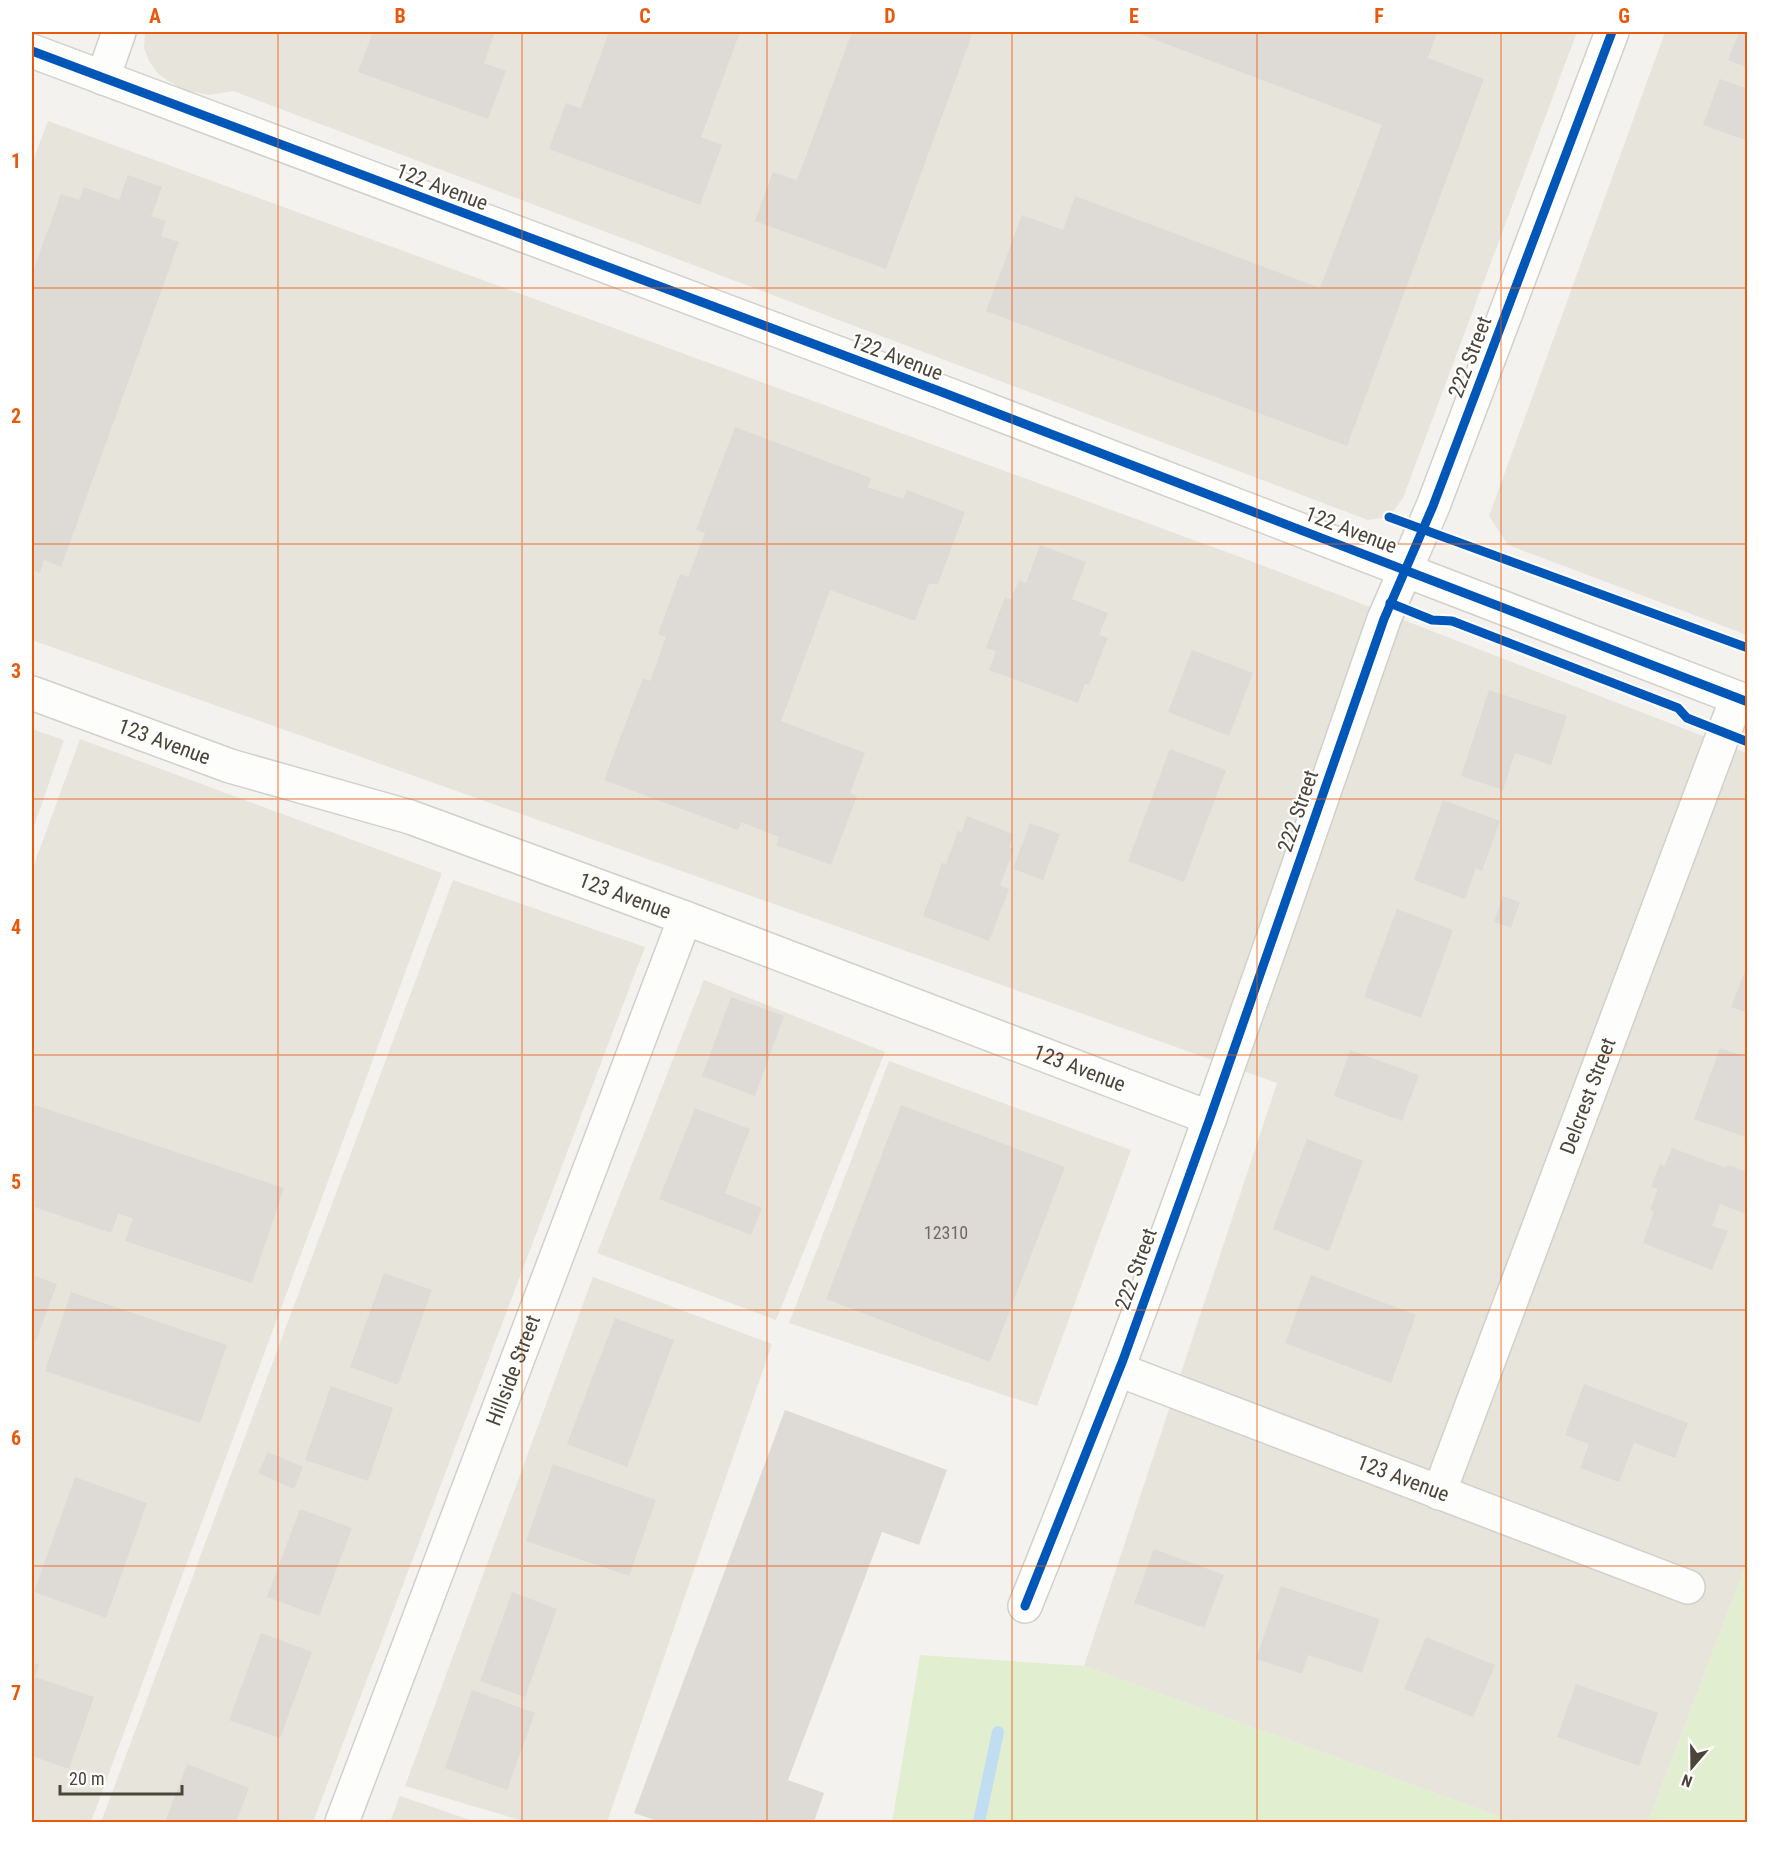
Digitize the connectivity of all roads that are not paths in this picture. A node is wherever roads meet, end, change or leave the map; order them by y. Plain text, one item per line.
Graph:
1 (119, 32) edge
2 (1612, 32) edge
3 (32, 51) edge
4 (103, 78) junction
5 (1405, 570) junction
6 (32, 693) edge
7 (1742, 700) edge
8 (685, 918) junction
9 (1210, 1118) junction
10 (1119, 1370) junction
11 (1439, 1493) junction
12 (1688, 1587) dead end
13 (1025, 1606) dead end
14 (342, 1822) edge

1 - 4 street
2 - 5 street, 222 Street
3 - 4 street, 122 Avenue
4 - 5 street, 122 Avenue
5 - 7 street, 122 Avenue
5 - 9 street, 222 Street
6 - 8 street, 123 Avenue
7 - 11 street, Delcrest Street
8 - 9 street, 123 Avenue
8 - 14 street, Hillside Street
9 - 10 street, 222 Street
10 - 11 street, 123 Avenue
10 - 13 street, 222 Street
11 - 12 street, 123 Avenue

